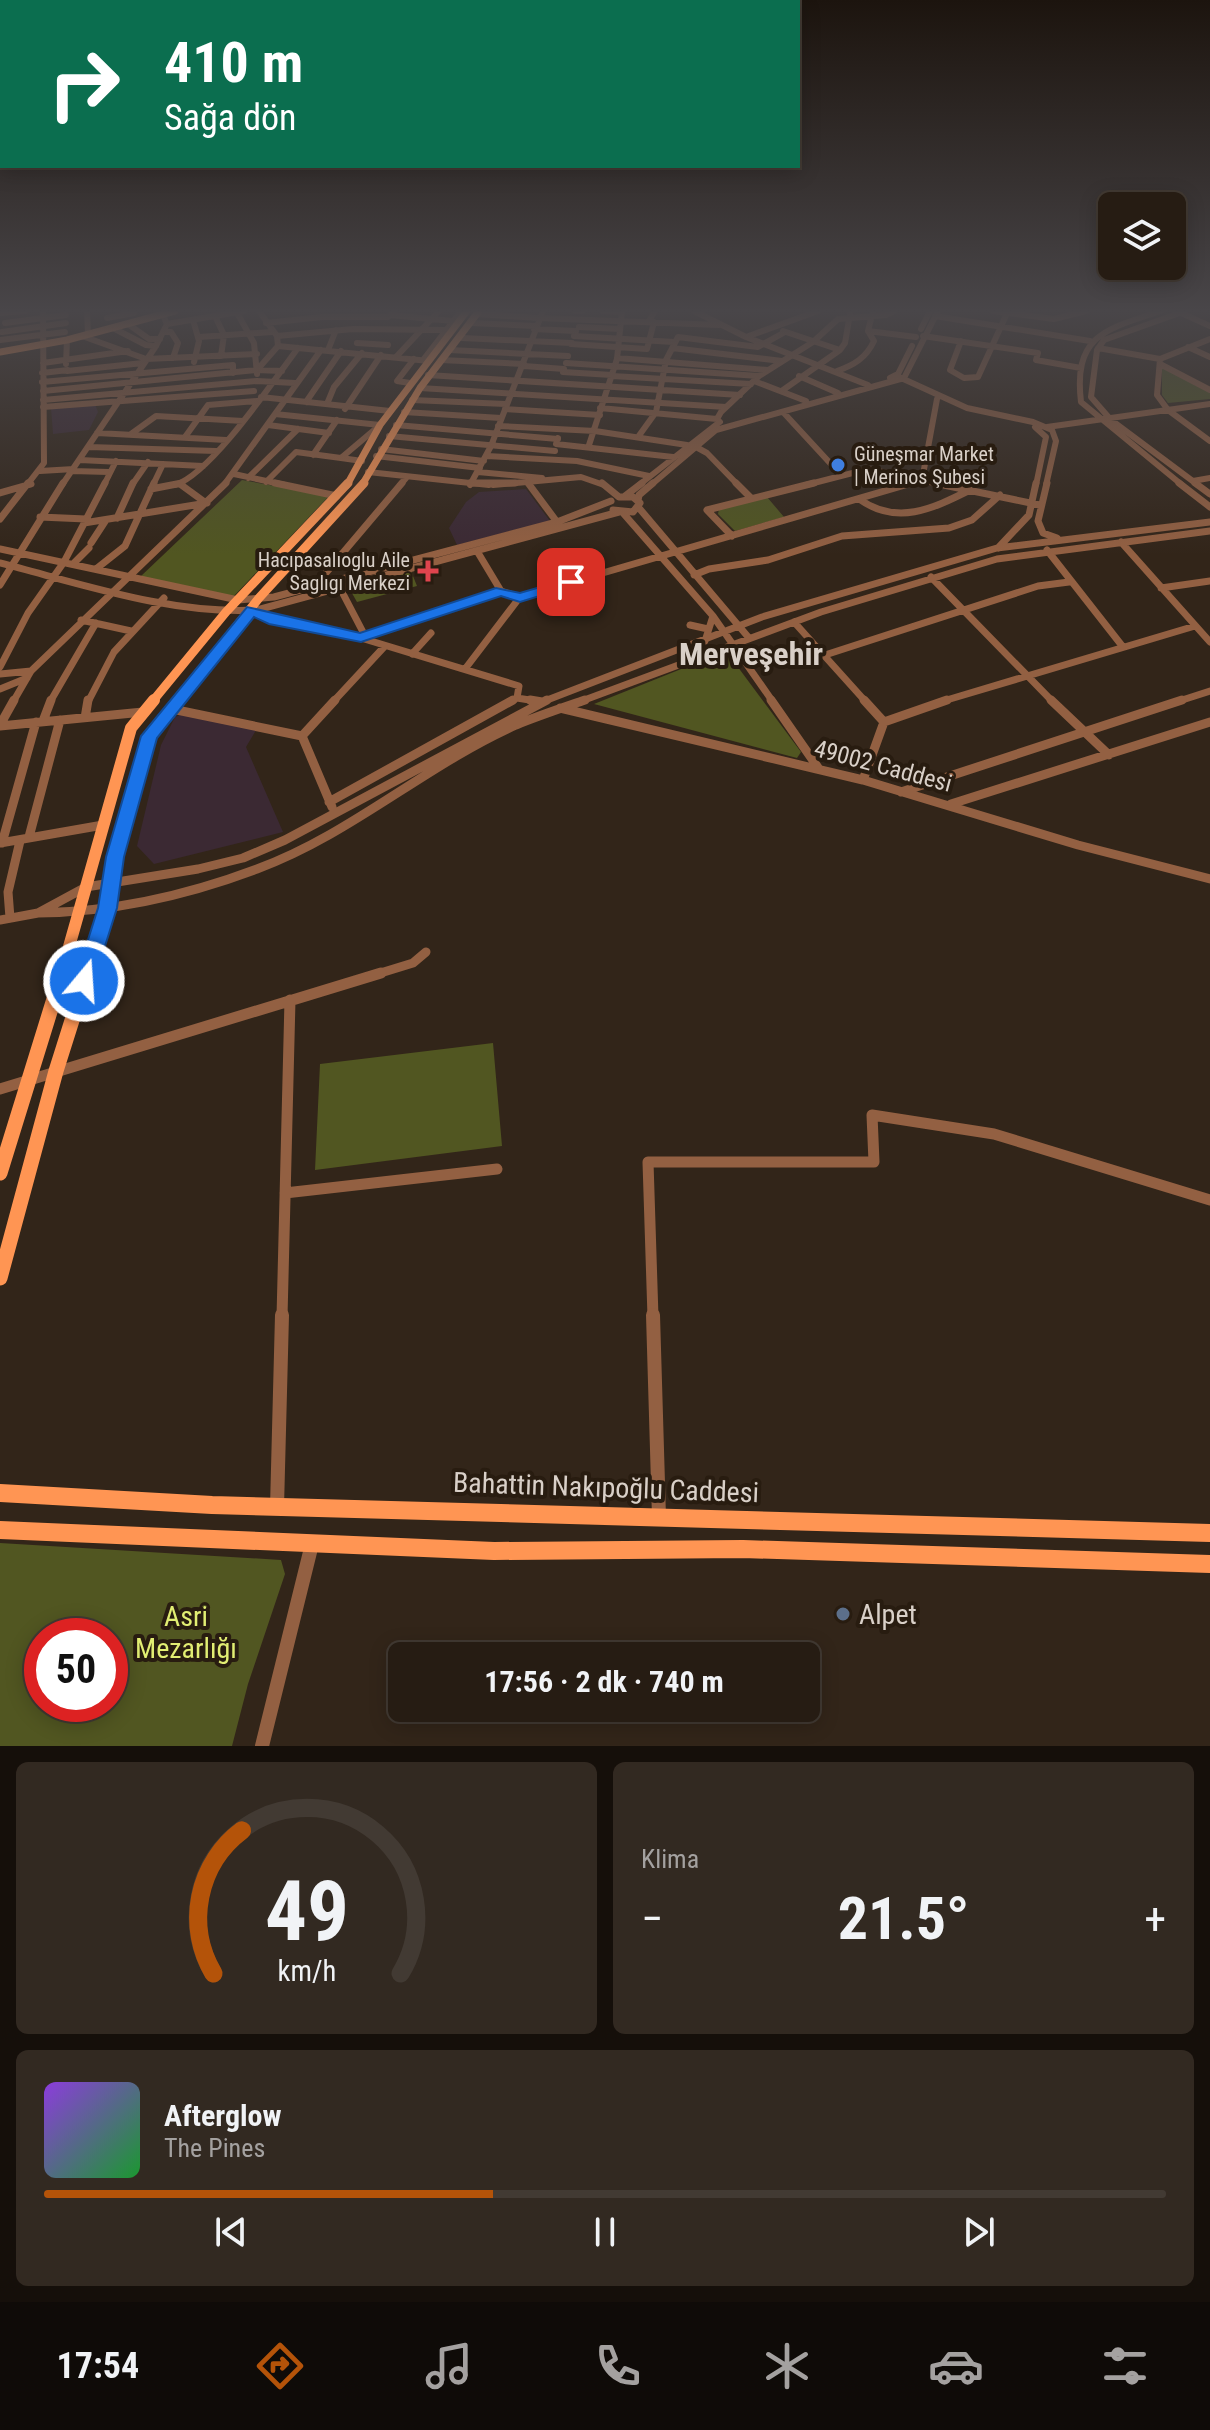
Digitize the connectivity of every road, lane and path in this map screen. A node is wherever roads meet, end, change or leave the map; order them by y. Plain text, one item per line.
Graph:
1 (43, 392) edge
2 (77, 392) edge
3 (119, 392) edge
4 (125, 392) edge
5 (232, 392) edge
6 (255, 392) edge
7 (264, 392) edge
8 (289, 392) edge
9 (313, 392) edge
10 (332, 392) edge
11 (356, 392) edge
12 (408, 392) edge
13 (414, 392) edge
14 (506, 392) edge
15 (606, 392) edge
16 (660, 392) edge
17 (707, 392) edge
18 (743, 392) edge
19 (788, 392) edge
20 (850, 392) edge
21 (925, 392) edge
22 (932, 392) edge
23 (1079, 392) edge
24 (1092, 392) edge
25 (1157, 392) edge
26 (512, 393) junction
27 (838, 393) edge
28 (740, 395) junction
29 (558, 396) junction
30 (43, 399) junction
31 (259, 399) junction
32 (603, 399) junction
33 (937, 399) junction
34 (118, 400) junction
35 (285, 400) junction
36 (412, 400) junction
37 (806, 401) junction
38 (306, 402) junction
39 (658, 402) junction
40 (327, 404) junction
41 (1210, 404) edge
42 (347, 406) junction
43 (506, 407) junction
44 (726, 407) junction
45 (1086, 408) junction
46 (1168, 410) junction
47 (390, 411) junction
48 (600, 411) junction
49 (404, 412) junction
50 (553, 412) junction
51 (656, 412) junction
52 (783, 412) junction
53 (275, 414) junction
54 (201, 417) junction
55 (501, 418) junction
56 (338, 420) junction
57 (1098, 420) junction
58 (243, 421) junction
59 (718, 421) junction
60 (1109, 422) junction
61 (1078, 423) junction
62 (268, 425) junction
63 (380, 425) junction
64 (396, 425) junction
65 (563, 428) junction
66 (298, 429) junction
67 (1045, 429) junction
68 (497, 430) junction
69 (595, 431) junction
70 (97, 433) junction
71 (329, 433) junction
72 (131, 434) junction
73 (389, 436) junction
74 (185, 437) junction
75 (638, 437) junction
76 (652, 438) junction
77 (558, 439) junction
78 (226, 440) junction
79 (1210, 441) edge
80 (589, 445) junction
81 (687, 445) junction
82 (491, 446) junction
83 (89, 447) junction
84 (696, 447) junction
85 (623, 449) junction
86 (216, 451) junction
87 (555, 451) dead end
88 (643, 451) junction
89 (379, 452) junction
90 (313, 455) junction
91 (673, 457) junction
92 (341, 458) junction
93 (80, 460) junction
94 (116, 461) junction
95 (577, 461) junction
96 (148, 462) junction
97 (163, 464) junction
98 (482, 464) junction
99 (603, 465) junction
100 (203, 466) junction
101 (365, 466) junction
102 (73, 470) junction
103 (40, 471) junction
104 (109, 472) junction
105 (234, 474) junction
106 (841, 475) junction
107 (649, 476) junction
108 (407, 477) junction
109 (578, 477) junction
110 (248, 478) junction
111 (1210, 478) edge
112 (922, 480) junction
113 (549, 481) junction
114 (1193, 481) junction
115 (266, 482) junction
116 (528, 483) junction
117 (31, 484) junction
118 (180, 484) junction
119 (470, 485) junction
120 (151, 489) junction
121 (970, 490) junction
122 (0, 493) edge
123 (1210, 494) edge
124 (1000, 495) junction
125 (337, 496) junction
126 (622, 496) junction
127 (750, 497) junction
128 (859, 499) junction
129 (611, 501) junction
130 (1031, 501) junction
131 (207, 503) junction
132 (639, 504) junction
133 (1207, 504) edge
134 (1040, 505) junction
135 (621, 513) junction
136 (141, 515) junction
137 (40, 517) junction
138 (117, 518) junction
139 (0, 519) edge
140 (106, 520) junction
141 (85, 521) junction
142 (557, 522) junction
143 (1210, 522) edge
144 (1190, 524) junction
145 (1208, 532) edge
146 (732, 536) junction
147 (1062, 539) junction
148 (1121, 542) junction
149 (997, 548) junction
150 (0, 549) edge
151 (1047, 550) junction
152 (477, 551) junction
153 (675, 552) junction
154 (20, 553) junction
155 (661, 555) junction
156 (64, 562) junction
157 (0, 563) edge
158 (74, 563) junction
159 (13, 566) junction
160 (96, 569) junction
161 (694, 575) junction
162 (55, 577) junction
163 (931, 577) junction
164 (127, 578) junction
165 (1210, 581) edge
166 (1069, 582) junction
167 (0, 585) edge
168 (175, 587) junction
169 (314, 587) junction
170 (340, 588) junction
171 (1161, 588) junction
172 (501, 591) junction
173 (112, 592) junction
174 (520, 597) junction
175 (162, 599) junction
176 (238, 600) junction
177 (256, 606) junction
178 (226, 612) junction
179 (962, 612) junction
180 (726, 613) junction
181 (713, 616) junction
182 (762, 617) junction
183 (81, 620) junction
184 (794, 622) junction
185 (96, 623) junction
186 (690, 625) dead end
187 (1195, 626) junction
188 (739, 627) junction
189 (708, 629) junction
190 (131, 631) junction
191 (431, 633) dead end
192 (724, 633) junction
193 (362, 636) junction
194 (749, 638) junction
195 (705, 641) junction
196 (1210, 642) edge
197 (730, 644) junction
198 (384, 647) junction
199 (1123, 647) junction
200 (412, 654) junction
201 (825, 655) junction
202 (0, 667) edge
203 (465, 669) junction
204 (0, 674) edge
205 (29, 675) junction
206 (1025, 675) junction
207 (0, 689) edge
208 (1210, 691) edge
209 (517, 698) junction
210 (542, 702) junction
211 (559, 707) junction
212 (172, 709) junction
213 (143, 712) junction
214 (85, 718) junction
215 (60, 720) junction
216 (40, 721) junction
217 (884, 722) junction
218 (1210, 722) edge
219 (0, 726) edge
220 (1085, 732) junction
221 (302, 736) junction
222 (1109, 755) junction
223 (819, 769) junction
224 (863, 780) junction
225 (901, 792) junction
226 (329, 802) junction
227 (951, 804) junction
228 (335, 813) junction
229 (103, 825) junction
230 (24, 839) junction
231 (1, 843) edge
232 (1210, 879) edge
233 (113, 882) junction
234 (86, 887) junction
235 (108, 908) junction
236 (38, 913) junction
237 (80, 913) junction
238 (5, 919) edge
239 (426, 952) dead end
240 (290, 1000) junction
241 (56, 1071) junction
242 (30, 1078) junction
243 (0, 1089) edge
244 (497, 1169) dead end
245 (0, 1173) edge
246 (285, 1193) junction
247 (1210, 1200) edge
248 (0, 1278) edge
249 (4, 1491) edge
250 (277, 1507) junction
251 (659, 1517) junction
252 (0, 1530) edge
253 (1210, 1533) edge
254 (312, 1544) junction
255 (1210, 1564) edge
256 (262, 1746) edge

1 - 30 street
2 - 30 street
3 - 30 street
4 - 34 street
5 - 34 street
6 - 31 street
7 - 31 street
8 - 35 street
9 - 38 street
10 - 40 street
11 - 42 street
12 - 47 main road
13 - 36 main road
14 - 26 street
15 - 32 street
16 - 39 street
17 - 28 street
18 - 28 street
19 - 37 street
20 - 52 street
21 - 33 street
22 - 67 street
23 - 45 street
24 - 60 street
25 - 46 street
26 - 29 street
26 - 43 street
27 - 37 street
28 - 44 street
29 - 32 street
29 - 50 street
30 - 34 street
30 - 103 street
31 - 35 street
31 - 54 street
31 - 58 street
32 - 39 street
32 - 48 street
33 - 67 street
33 - 112 street
34 - 70 street
35 - 38 street
35 - 53 street
36 - 43 street
36 - 49 main road
37 - 59 street
38 - 40 street
39 - 44 street
39 - 51 street
40 - 42 street
41 - 46 street
42 - 47 street
42 - 56 street
43 - 50 street
43 - 55 street
44 - 59 street
45 - 57 street
45 - 61 street
46 - 60 street
46 - 79 street
47 - 63 main road
48 - 50 street
48 - 51 street
48 - 69 street
49 - 55 street
49 - 64 main road
51 - 59 street
51 - 75 street
52 - 84 street
52 - 106 street
53 - 56 street
53 - 62 street
54 - 58 street
54 - 72 street
54 - 74 street
55 - 68 street
56 - 63 street
56 - 71 street
57 - 60 street
57 - 61 street
58 - 78 street
59 - 81 street
60 - 61 street
60 - 114 street
60 - 133 street
61 - 67 street
62 - 66 street
62 - 105 street
63 - 92 street
63 - 101 main road
64 - 68 street
64 - 73 main road
65 - 68 street
65 - 69 street
65 - 77 street
66 - 71 street
66 - 110 street
67 - 130 street
67 - 134 street
68 - 77 street
68 - 82 street
69 - 75 street
69 - 80 street
70 - 72 street
70 - 83 street
71 - 90 street
72 - 74 street
73 - 82 street
73 - 89 main road
74 - 78 street
75 - 76 street
76 - 81 street
76 - 88 street
77 - 80 street
78 - 86 street
80 - 85 street
81 - 91 street
82 - 87 street
82 - 98 street
83 - 86 street
83 - 93 street
84 - 127 street
84 - 132 street
85 - 88 street
85 - 99 street
86 - 100 street
88 - 91 street
89 - 98 street
89 - 101 main road
90 - 92 street
90 - 115 street
91 - 107 street
92 - 101 street
93 - 94 street
93 - 102 street
94 - 96 street
94 - 104 street
95 - 98 street
95 - 99 street
95 - 109 street
96 - 97 street
96 - 138 street
97 - 100 street
97 - 120 street
98 - 113 street
98 - 119 street
99 - 107 street
99 - 109 street
100 - 118 street
101 - 108 street
101 - 125 main road
101 - 177 main road
102 - 103 street
102 - 104 street
102 - 137 street
103 - 117 street
104 - 141 street
105 - 110 street
105 - 131 street
106 - 112 street
106 - 127 street
107 - 126 street
108 - 119 street
108 - 169 street
109 - 113 street
109 - 126 street
110 - 115 street
111 - 114 street
112 - 121 street
112 - 128 street
113 - 116 street
114 - 123 street
115 - 125 street
116 - 119 street
116 - 142 street
117 - 122 street
117 - 139 street
118 - 120 street
118 - 131 street
120 - 136 street
121 - 124 street
121 - 128 street
124 - 130 street
124 - 161 street
125 - 176 main road
126 - 129 street
126 - 132 street
127 - 146 street
128 - 146 street
129 - 135 street
129 - 142 street
130 - 134 street
130 - 149 street
131 - 136 street
131 - 164 street
132 - 135 street
132 - 153 street
133 - 144 street
134 - 147 street
135 - 152 street
135 - 155 street
136 - 138 street
136 - 160 street
137 - 141 street
137 - 154 street
138 - 140 street
140 - 141 street
140 - 158 street
141 - 156 street
142 - 169 street
143 - 144 street
144 - 147 street
145 - 148 street
146 - 153 street
147 - 149 street
148 - 151 street
148 - 171 street
149 - 182 street
150 - 154 street
151 - 163 street
151 - 166 street
152 - 170 street
152 - 172 street
153 - 155 street
153 - 161 street
154 - 156 street
154 - 159 street
155 - 174 street
155 - 181 street
156 - 158 street
156 - 162 street
157 - 159 street
158 - 160 street
159 - 162 street
159 - 167 street
160 - 164 street
161 - 180 street
162 - 173 street
162 - 202 street
163 - 179 street
163 - 184 street
164 - 168 street
164 - 173 street
165 - 171 street
166 - 179 street
166 - 199 street
168 - 175 street
168 - 176 street
169 - 177 street
170 - 177 street
170 - 193 street
171 - 187 street
172 - 174 street
172 - 193 street
173 - 175 street
173 - 183 street
174 - 203 street
175 - 178 street
175 - 190 street
176 - 177 street
176 - 178 main road
177 - 178 street
177 - 193 street
177 - 212 main road
178 - 213 main road
179 - 201 street
179 - 206 street
180 - 182 street
180 - 188 street
181 - 189 street
181 - 192 street
182 - 188 street
183 - 185 street
183 - 205 street
184 - 194 street
184 - 201 street
185 - 190 street
185 - 216 street
186 - 189 street
187 - 196 street
187 - 199 street
188 - 192 street
188 - 194 street
189 - 195 street
190 - 214 street
191 - 200 street
192 - 195 street
192 - 197 street
193 - 198 street
194 - 197 street
195 - 210 street
197 - 211 street
197 - 223 street
198 - 200 street
198 - 221 street
199 - 206 street
200 - 203 street
201 - 217 street
203 - 209 street
204 - 205 street
205 - 207 street
205 - 219 street
206 - 217 street
206 - 220 street
208 - 220 street
209 - 210 street, 49002 Caddesi
209 - 226 street
210 - 211 street, 49002 Caddesi
210 - 228 street
211 - 223 street, 49002 Caddesi
211 - 235 street
212 - 221 street
212 - 233 main road
213 - 214 street
213 - 229 main road
214 - 215 street
215 - 216 street
215 - 230 street
216 - 219 street
216 - 231 street
217 - 224 street
218 - 222 street
220 - 222 street
220 - 225 street
221 - 226 street
222 - 227 street
223 - 224 street, 49002 Caddesi
224 - 225 street, 49002 Caddesi
225 - 227 street, 49002 Caddesi
226 - 228 street
227 - 232 street, 49002 Caddesi
228 - 233 street
229 - 230 street
229 - 234 main road
230 - 231 street
230 - 238 street
233 - 234 street
233 - 235 main road
234 - 236 street
234 - 237 main road
235 - 237 street
235 - 241 main road
236 - 237 street
236 - 238 street
237 - 242 main road
239 - 240 street
240 - 241 street
240 - 246 street
241 - 242 street
241 - 248 main road
242 - 243 street
242 - 245 main road
244 - 246 street
246 - 250 street
247 - 251 street
249 - 250 main road, Bahattin Nakıpoğlu Caddesi
250 - 251 main road, Bahattin Nakıpoğlu Caddesi
251 - 253 main road, Bahattin Nakıpoğlu Caddesi
252 - 254 main road
254 - 255 main road
254 - 256 street

